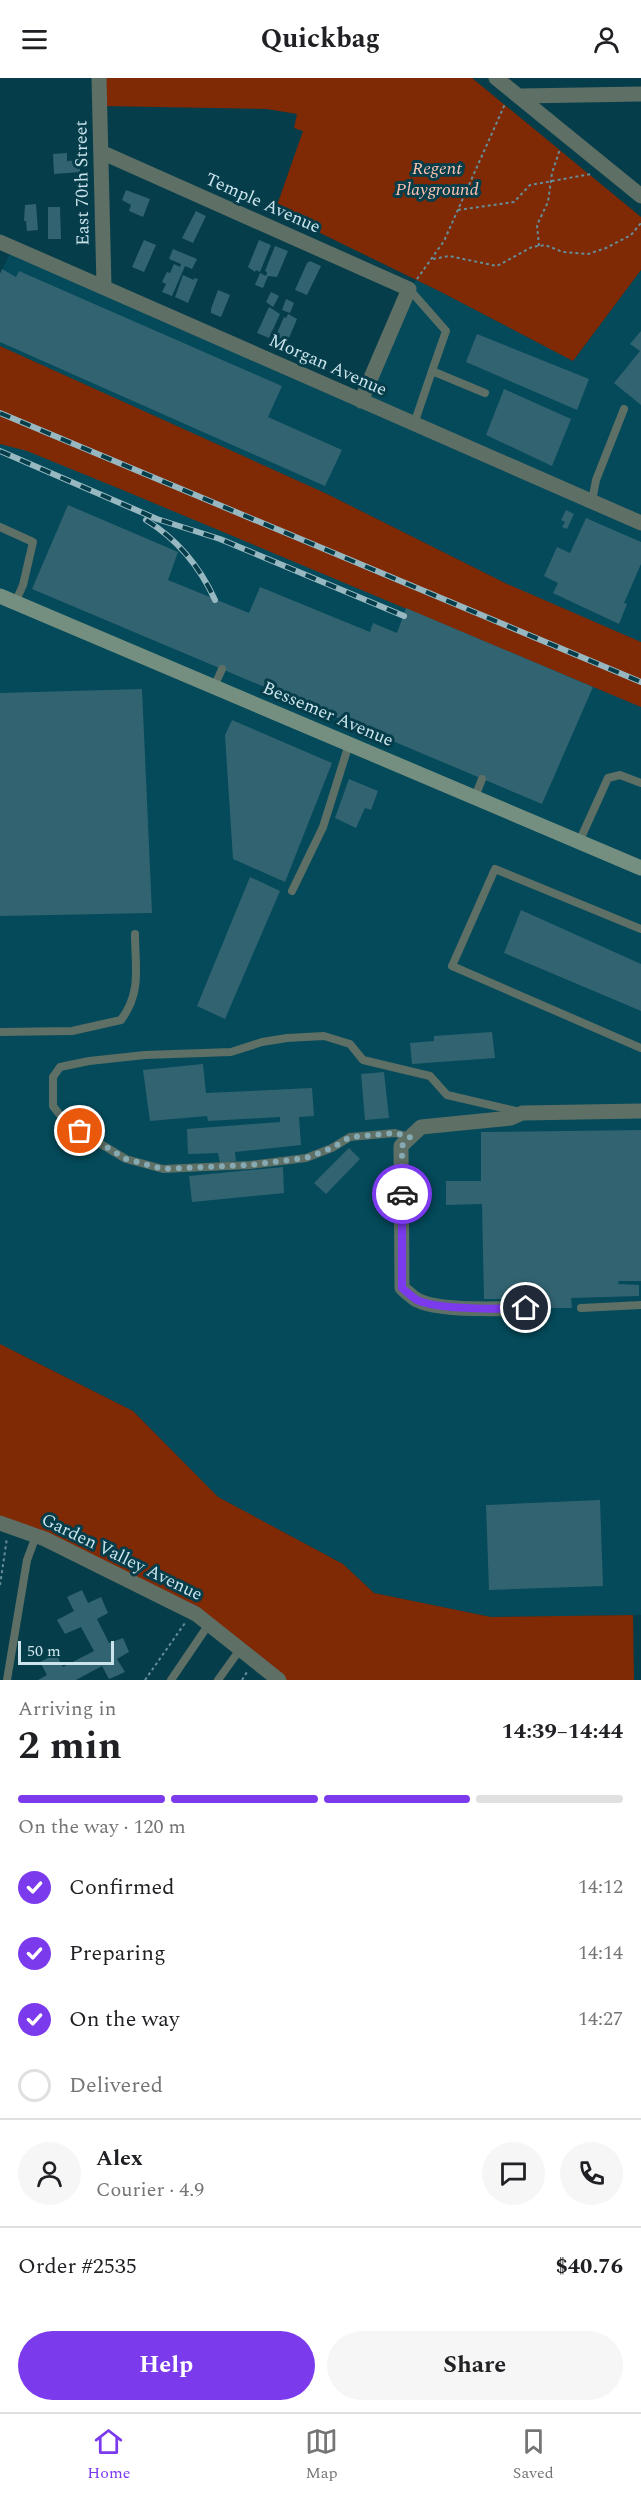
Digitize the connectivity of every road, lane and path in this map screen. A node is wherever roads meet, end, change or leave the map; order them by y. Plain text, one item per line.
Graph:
1 (99, 78) edge
2 (496, 78) edge
3 (641, 94) edge
4 (521, 96) junction
5 (505, 104) dead end
6 (560, 149) dead end
7 (101, 152) junction
8 (591, 174) dead end
9 (551, 180) junction
10 (641, 195) edge
11 (457, 210) junction
12 (641, 223) edge
13 (0, 242) edge
14 (539, 246) junction
15 (433, 259) junction
16 (413, 284) junction
17 (104, 286) junction
18 (432, 371) junction
19 (485, 393) dead end
20 (361, 401) junction
21 (624, 409) dead end
22 (414, 424) junction
23 (592, 501) junction
24 (641, 523) edge
25 (0, 527) edge
26 (0, 596) edge
27 (15, 603) junction
28 (222, 669) dead end
29 (214, 687) junction
30 (349, 744) junction
31 (482, 779) dead end
32 (641, 783) edge
33 (475, 797) junction
34 (579, 842) junction
35 (641, 868) edge
36 (292, 891) dead end
37 (641, 929) edge
38 (135, 934) dead end
39 (0, 1032) edge
40 (641, 1048) edge
41 (641, 1112) edge
42 (517, 1115) junction
43 (410, 1137) junction
44 (641, 1305) edge
45 (526, 1308) dead end
46 (581, 1308) dead end
47 (0, 1523) edge
48 (36, 1536) junction
49 (7, 1538) dead end
50 (0, 1585) edge
51 (185, 1623) dead end
52 (209, 1624) junction
53 (241, 1648) junction
54 (249, 1669) dead end
55 (7, 1680) edge
56 (145, 1680) edge
57 (171, 1680) edge
58 (218, 1680) edge
59 (242, 1680) edge
60 (279, 1680) edge

1 - 7 street, East 70th Street
2 - 4 street
3 - 4 street
4 - 10 street
5 - 11 path
6 - 9 path
7 - 16 street, Temple Avenue
7 - 17 street, East 70th Street
8 - 9 path
9 - 11 path
9 - 14 path
11 - 15 path
12 - 14 path
13 - 17 street, Morgan Avenue
14 - 15 path
15 - 16 path
16 - 18 lane
16 - 20 street
17 - 20 street, Morgan Avenue
18 - 19 lane
18 - 22 lane
20 - 22 street, Morgan Avenue
21 - 23 lane
22 - 23 street, Morgan Avenue
23 - 24 street, Morgan Avenue
25 - 27 lane
26 - 27 street, Bessemer Avenue
27 - 29 street, Bessemer Avenue
28 - 29 lane
29 - 30 street, Bessemer Avenue
30 - 33 street, Bessemer Avenue
30 - 36 lane
31 - 33 lane
32 - 34 lane
33 - 34 street, Bessemer Avenue
34 - 35 street, Bessemer Avenue
37 - 40 lane
38 - 39 lane
41 - 42 street
42 - 43 street
42 - 43 lane
43 - 45 street
44 - 46 lane
47 - 48 street, Garden Valley Avenue
48 - 52 street, Garden Valley Avenue
48 - 55 lane
49 - 50 path
51 - 56 path
52 - 53 street, Garden Valley Avenue
52 - 57 lane
53 - 58 lane
53 - 60 street, Garden Valley Avenue
54 - 59 path

